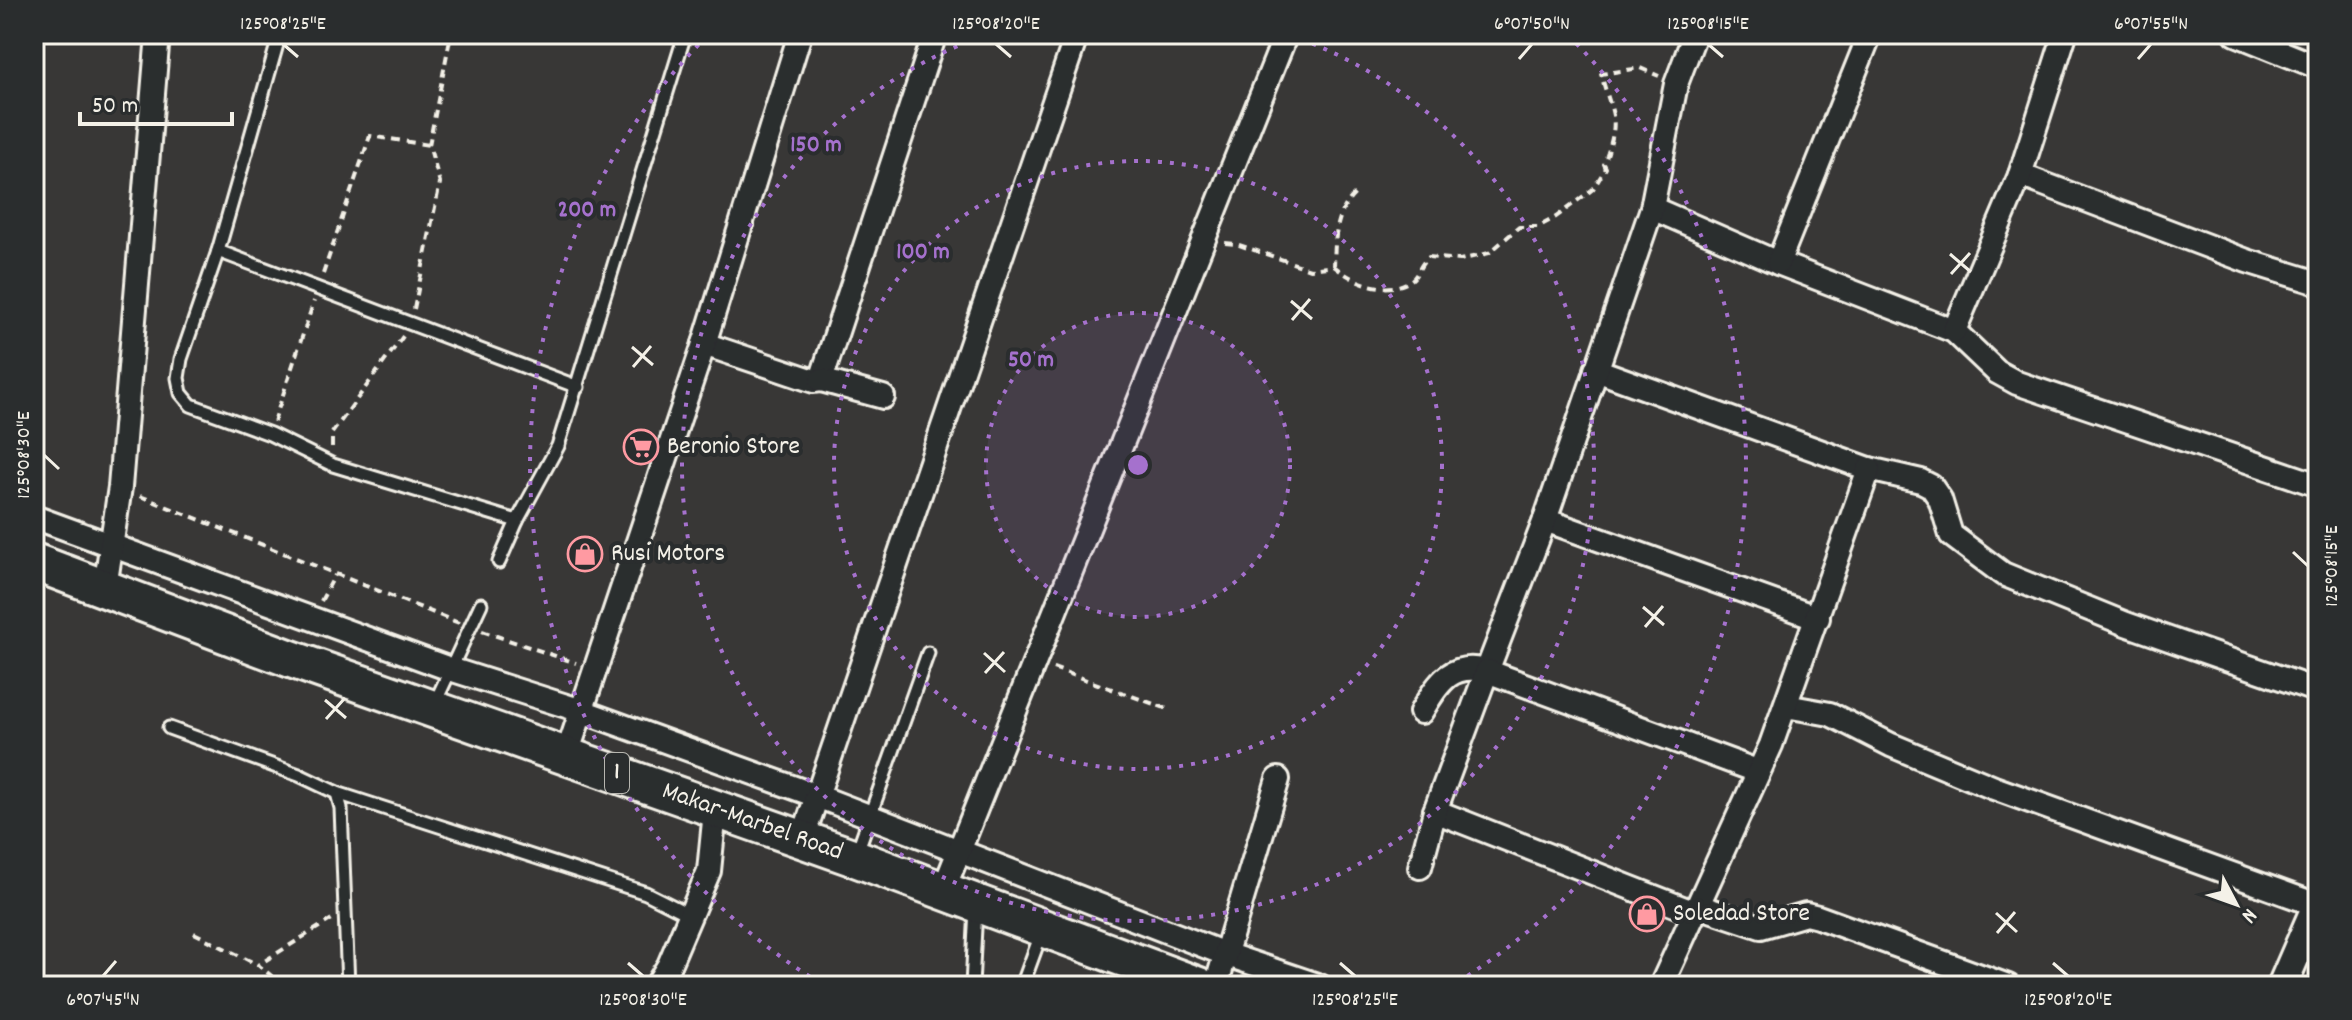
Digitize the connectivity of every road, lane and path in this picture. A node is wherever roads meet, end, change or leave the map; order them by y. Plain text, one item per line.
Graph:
1 (158, 34) edge
2 (280, 34) edge
3 (451, 34) edge
4 (685, 34) edge
5 (800, 34) edge
6 (935, 34) edge
7 (1077, 34) edge
8 (1286, 34) edge
9 (1695, 34) edge
10 (1870, 34) edge
11 (2065, 34) edge
12 (2236, 34) edge
13 (2318, 67) edge
14 (1640, 68) dead end
15 (429, 145) junction
16 (2020, 175) junction
17 (1357, 192) dead end
18 (1652, 208) junction
19 (1200, 250) junction
20 (218, 251) junction
21 (1778, 263) junction
22 (1334, 266) junction
23 (2318, 283) edge
24 (319, 288) junction
25 (411, 326) junction
26 (1954, 331) junction
27 (704, 344) junction
28 (1596, 370) junction
29 (821, 380) junction
30 (578, 387) junction
31 (883, 397) dead end
32 (270, 434) junction
33 (333, 465) junction
34 (1869, 469) junction
35 (2318, 485) edge
36 (120, 487) junction
37 (34, 517) edge
38 (1545, 520) junction
39 (517, 521) junction
40 (111, 546) junction
41 (34, 562) edge
42 (499, 562) dead end
43 (105, 588) junction
44 (481, 604) dead end
45 (1818, 618) junction
46 (470, 627) junction
47 (928, 653) dead end
48 (1036, 662) junction
49 (450, 669) junction
50 (597, 670) junction
51 (1487, 671) junction
52 (2318, 691) edge
53 (433, 706) junction
54 (1786, 706) junction
55 (1168, 709) dead end
56 (582, 711) junction
57 (1421, 712) dead end
58 (169, 728) dead end
59 (567, 754) junction
60 (1757, 771) junction
61 (1278, 779) dead end
62 (337, 793) junction
63 (817, 796) junction
64 (715, 811) junction
65 (1435, 811) junction
66 (869, 816) junction
67 (802, 840) junction
68 (959, 852) junction
69 (855, 858) junction
70 (1420, 867) dead end
71 (943, 891) junction
72 (977, 904) junction
73 (2318, 904) edge
74 (1696, 909) junction
75 (345, 911) junction
76 (692, 916) junction
77 (1043, 928) junction
78 (194, 933) dead end
79 (1225, 954) junction
80 (258, 965) junction
81 (668, 975) edge
82 (284, 986) edge
83 (348, 986) edge
84 (656, 986) edge
85 (972, 986) edge
86 (1022, 986) edge
87 (1199, 986) edge
88 (1216, 986) edge
89 (1320, 986) edge
90 (1661, 986) edge
91 (2008, 986) edge
92 (2282, 986) edge

1 - 36 street
2 - 20 lane
3 - 15 path
4 - 30 lane
5 - 27 street
6 - 29 street
7 - 63 street
8 - 19 street
9 - 18 street
10 - 21 street
11 - 16 street
12 - 13 street
14 - 22 path
15 - 24 path
15 - 25 path
16 - 23 street
16 - 26 street
17 - 22 path
18 - 21 street
18 - 28 street
19 - 22 path
19 - 48 street
20 - 24 lane
20 - 32 lane
21 - 26 street
24 - 25 lane
24 - 32 path
25 - 30 lane
25 - 33 path
26 - 35 street
27 - 29 street
27 - 50 street
28 - 34 street
28 - 38 street
29 - 31 street
30 - 39 lane
32 - 33 lane
33 - 39 lane
34 - 45 street
34 - 52 street
36 - 40 street
36 - 46 path
37 - 40 street
38 - 45 street
38 - 51 street
39 - 42 lane
40 - 43 street
40 - 49 street
41 - 43 main road, Makar-Marbel Road / 1
43 - 53 main road, Makar-Marbel Road / 1
44 - 46 lane
45 - 54 street
46 - 49 lane
46 - 50 path
47 - 66 lane
48 - 55 path
48 - 68 street
49 - 53 lane
49 - 56 street
50 - 56 street
51 - 57 street
51 - 60 street
51 - 65 street
53 - 59 main road, Makar-Marbel Road / 1
54 - 60 street
54 - 73 street
56 - 59 street
56 - 63 street
58 - 62 lane
59 - 64 main road, Makar-Marbel Road / 1
60 - 74 street
61 - 79 street
62 - 75 lane
62 - 76 lane
63 - 66 street
63 - 67 street
64 - 67 main road, Makar-Marbel Road / 1
64 - 76 street
65 - 70 street
65 - 74 street
66 - 68 street
66 - 69 lane
67 - 69 main road, Makar-Marbel Road / 1
68 - 71 street
68 - 79 street
69 - 71 main road, Makar-Marbel Road / 1
71 - 72 main road, Makar-Marbel Road / 1
72 - 77 main road, Makar-Marbel Road / 1
72 - 85 lane
73 - 92 street
74 - 90 street
74 - 91 street
75 - 80 path
75 - 83 lane
76 - 81 street
77 - 86 lane
77 - 87 main road, Makar-Marbel Road / 1
78 - 80 path
79 - 88 street
79 - 89 street
80 - 82 path
81 - 84 street

